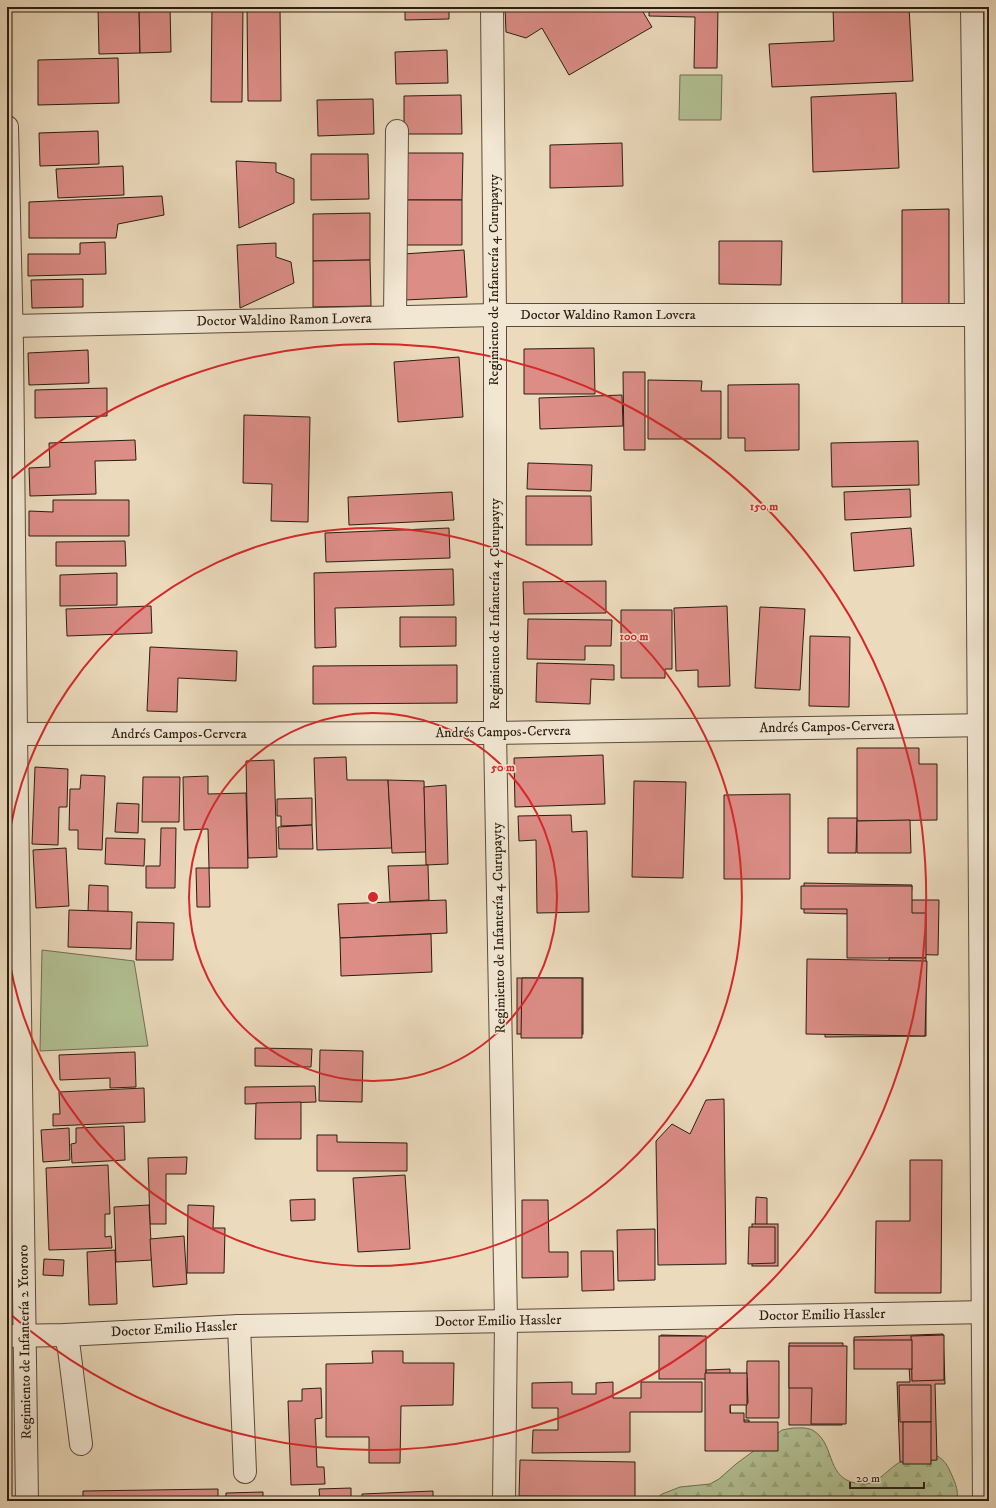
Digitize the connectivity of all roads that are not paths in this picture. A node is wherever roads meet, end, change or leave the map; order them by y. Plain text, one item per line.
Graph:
1 (492, 7) edge
2 (972, 7) edge
3 (7, 127) edge
4 (397, 131) dead end
5 (495, 315) junction
6 (983, 315) edge
7 (395, 317) junction
8 (10, 339) edge
9 (984, 725) edge
10 (495, 733) junction
11 (12, 734) edge
12 (986, 1312) edge
13 (506, 1321) junction
14 (239, 1326) junction
15 (65, 1335) junction
16 (16, 1337) edge
17 (81, 1444) dead end
18 (245, 1472) dead end
19 (26, 1501) edge
20 (504, 1501) edge
21 (984, 1501) edge

1 - 5 street, Regimiento de Infantería 4 Curupayty
2 - 6 street
3 - 8 street, Regimiento de Infantería 2 Ytororo
4 - 7 street
5 - 6 street, Doctor Waldino Ramon Lovera
5 - 7 street, Doctor Waldino Ramon Lovera
5 - 10 street, Regimiento de Infantería 4 Curupayty
6 - 9 street
7 - 8 street, Doctor Waldino Ramon Lovera
8 - 11 street, Regimiento de Infantería 2 Ytororo
9 - 10 street, Andrés Campos-Cervera
9 - 12 street
10 - 11 street, Andrés Campos-Cervera
10 - 13 street, Regimiento de Infantería 4 Curupayty
11 - 16 street, Regimiento de Infantería 2 Ytororo
12 - 13 street, Doctor Emilio Hassler
12 - 21 street
13 - 14 street, Doctor Emilio Hassler
13 - 20 street, Regimiento de Infantería 4 Curupayty
14 - 15 street, Doctor Emilio Hassler
14 - 18 street
15 - 16 street, Doctor Emilio Hassler
15 - 17 street
16 - 19 street, Regimiento de Infantería 2 Ytororo

